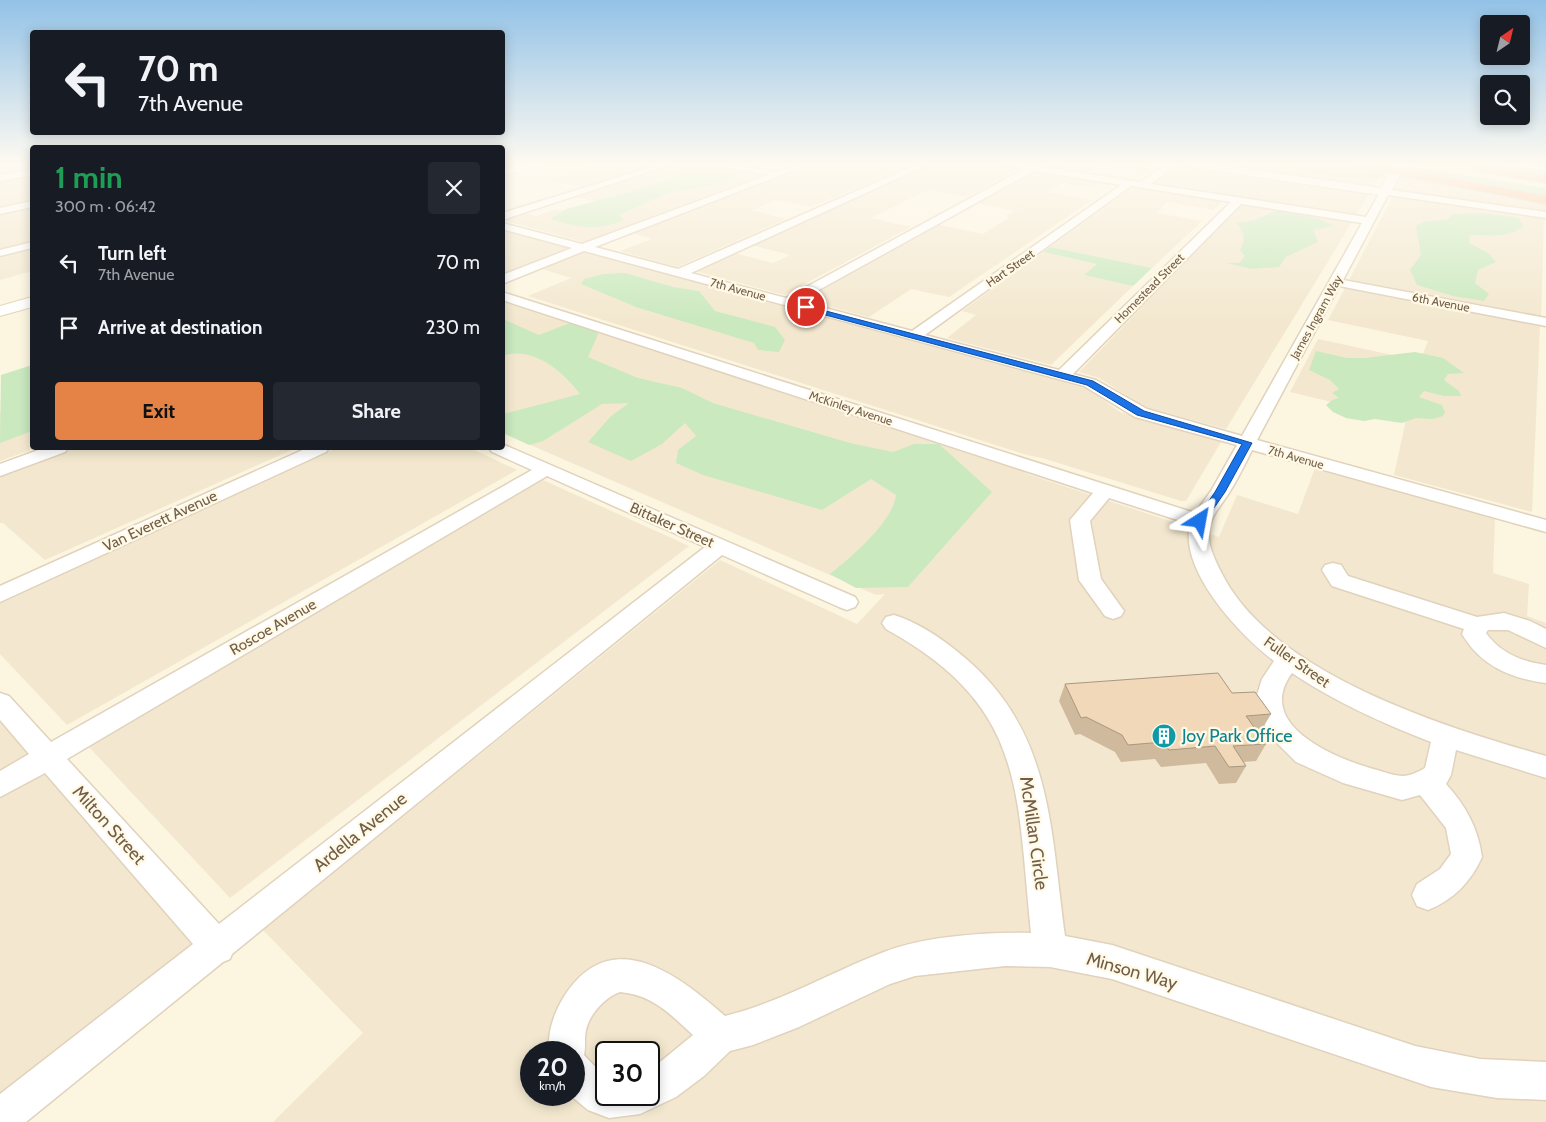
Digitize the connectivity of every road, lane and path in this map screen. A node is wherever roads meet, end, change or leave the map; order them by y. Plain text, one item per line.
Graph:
1 (667, 216) edge
2 (807, 216) edge
3 (945, 216) edge
4 (1083, 216) edge
5 (1222, 216) edge
6 (1339, 216) edge
7 (1371, 216) edge
8 (1368, 221) junction
9 (505, 227) edge
10 (30, 246) edge
11 (584, 248) junction
12 (0, 253) edge
13 (680, 273) junction
14 (505, 279) edge
15 (1336, 282) junction
16 (505, 297) edge
17 (788, 302) junction
18 (30, 303) edge
19 (0, 311) edge
20 (1546, 322) edge
21 (914, 336) junction
22 (1062, 376) junction
23 (1247, 443) junction
24 (54, 450) edge
25 (316, 450) edge
26 (503, 450) edge
27 (546, 469) junction
28 (0, 470) edge
29 (1105, 490) junction
30 (1200, 521) junction
31 (1546, 526) edge
32 (720, 546) junction
33 (1333, 570) dead end
34 (0, 595) edge
35 (847, 602) dead end
36 (1113, 611) dead end
37 (894, 623) dead end
38 (1477, 624) junction
39 (1546, 640) edge
40 (1289, 659) junction
41 (1546, 674) edge
42 (0, 703) edge
43 (1445, 737) junction
44 (48, 756) junction
45 (1546, 767) edge
46 (1426, 782) junction
47 (0, 785) edge
48 (1428, 895) dead end
49 (218, 947) junction
50 (1050, 950) junction
51 (720, 1035) junction
52 (568, 1041) edge
53 (1546, 1081) edge
54 (585, 1085) edge
55 (660, 1086) edge
56 (595, 1093) edge
57 (0, 1118) edge

1 - 11 street
2 - 13 street
3 - 17 street
4 - 21 street, Hart Street
5 - 22 street, Homestead Street
6 - 8 street
7 - 8 street, James Ingram Way
8 - 15 street, James Ingram Way
9 - 11 street, 7th Avenue
10 - 12 street
11 - 13 street, 7th Avenue
11 - 14 street
13 - 17 street, 7th Avenue
15 - 20 street, 6th Avenue
15 - 23 street, James Ingram Way
16 - 29 street, McKinley Avenue
17 - 21 street, 7th Avenue
18 - 19 street
21 - 22 street, 7th Avenue
22 - 23 street, 7th Avenue
23 - 30 street
23 - 31 street, 7th Avenue
24 - 28 street
25 - 34 street, Van Everett Avenue
26 - 27 street, Bittaker Street
27 - 32 street, Bittaker Street
27 - 44 street, Roscoe Avenue
29 - 30 street, McKinley Avenue
29 - 36 street
30 - 40 street, Fuller Street
32 - 35 street, Bittaker Street
32 - 49 street, Ardella Avenue
33 - 38 street
37 - 50 street, McMillan Circle
38 - 39 street
38 - 41 street
40 - 43 street, Fuller Street
40 - 46 street
42 - 44 street, Milton Street
43 - 45 street, Fuller Street
43 - 46 street
44 - 47 street, Roscoe Avenue
44 - 49 street, Milton Street
46 - 48 street
49 - 57 street, Ardella Avenue
50 - 51 street, Minson Way
50 - 53 street, Minson Way
51 - 52 street
51 - 55 street, Minson Way
54 - 56 street

